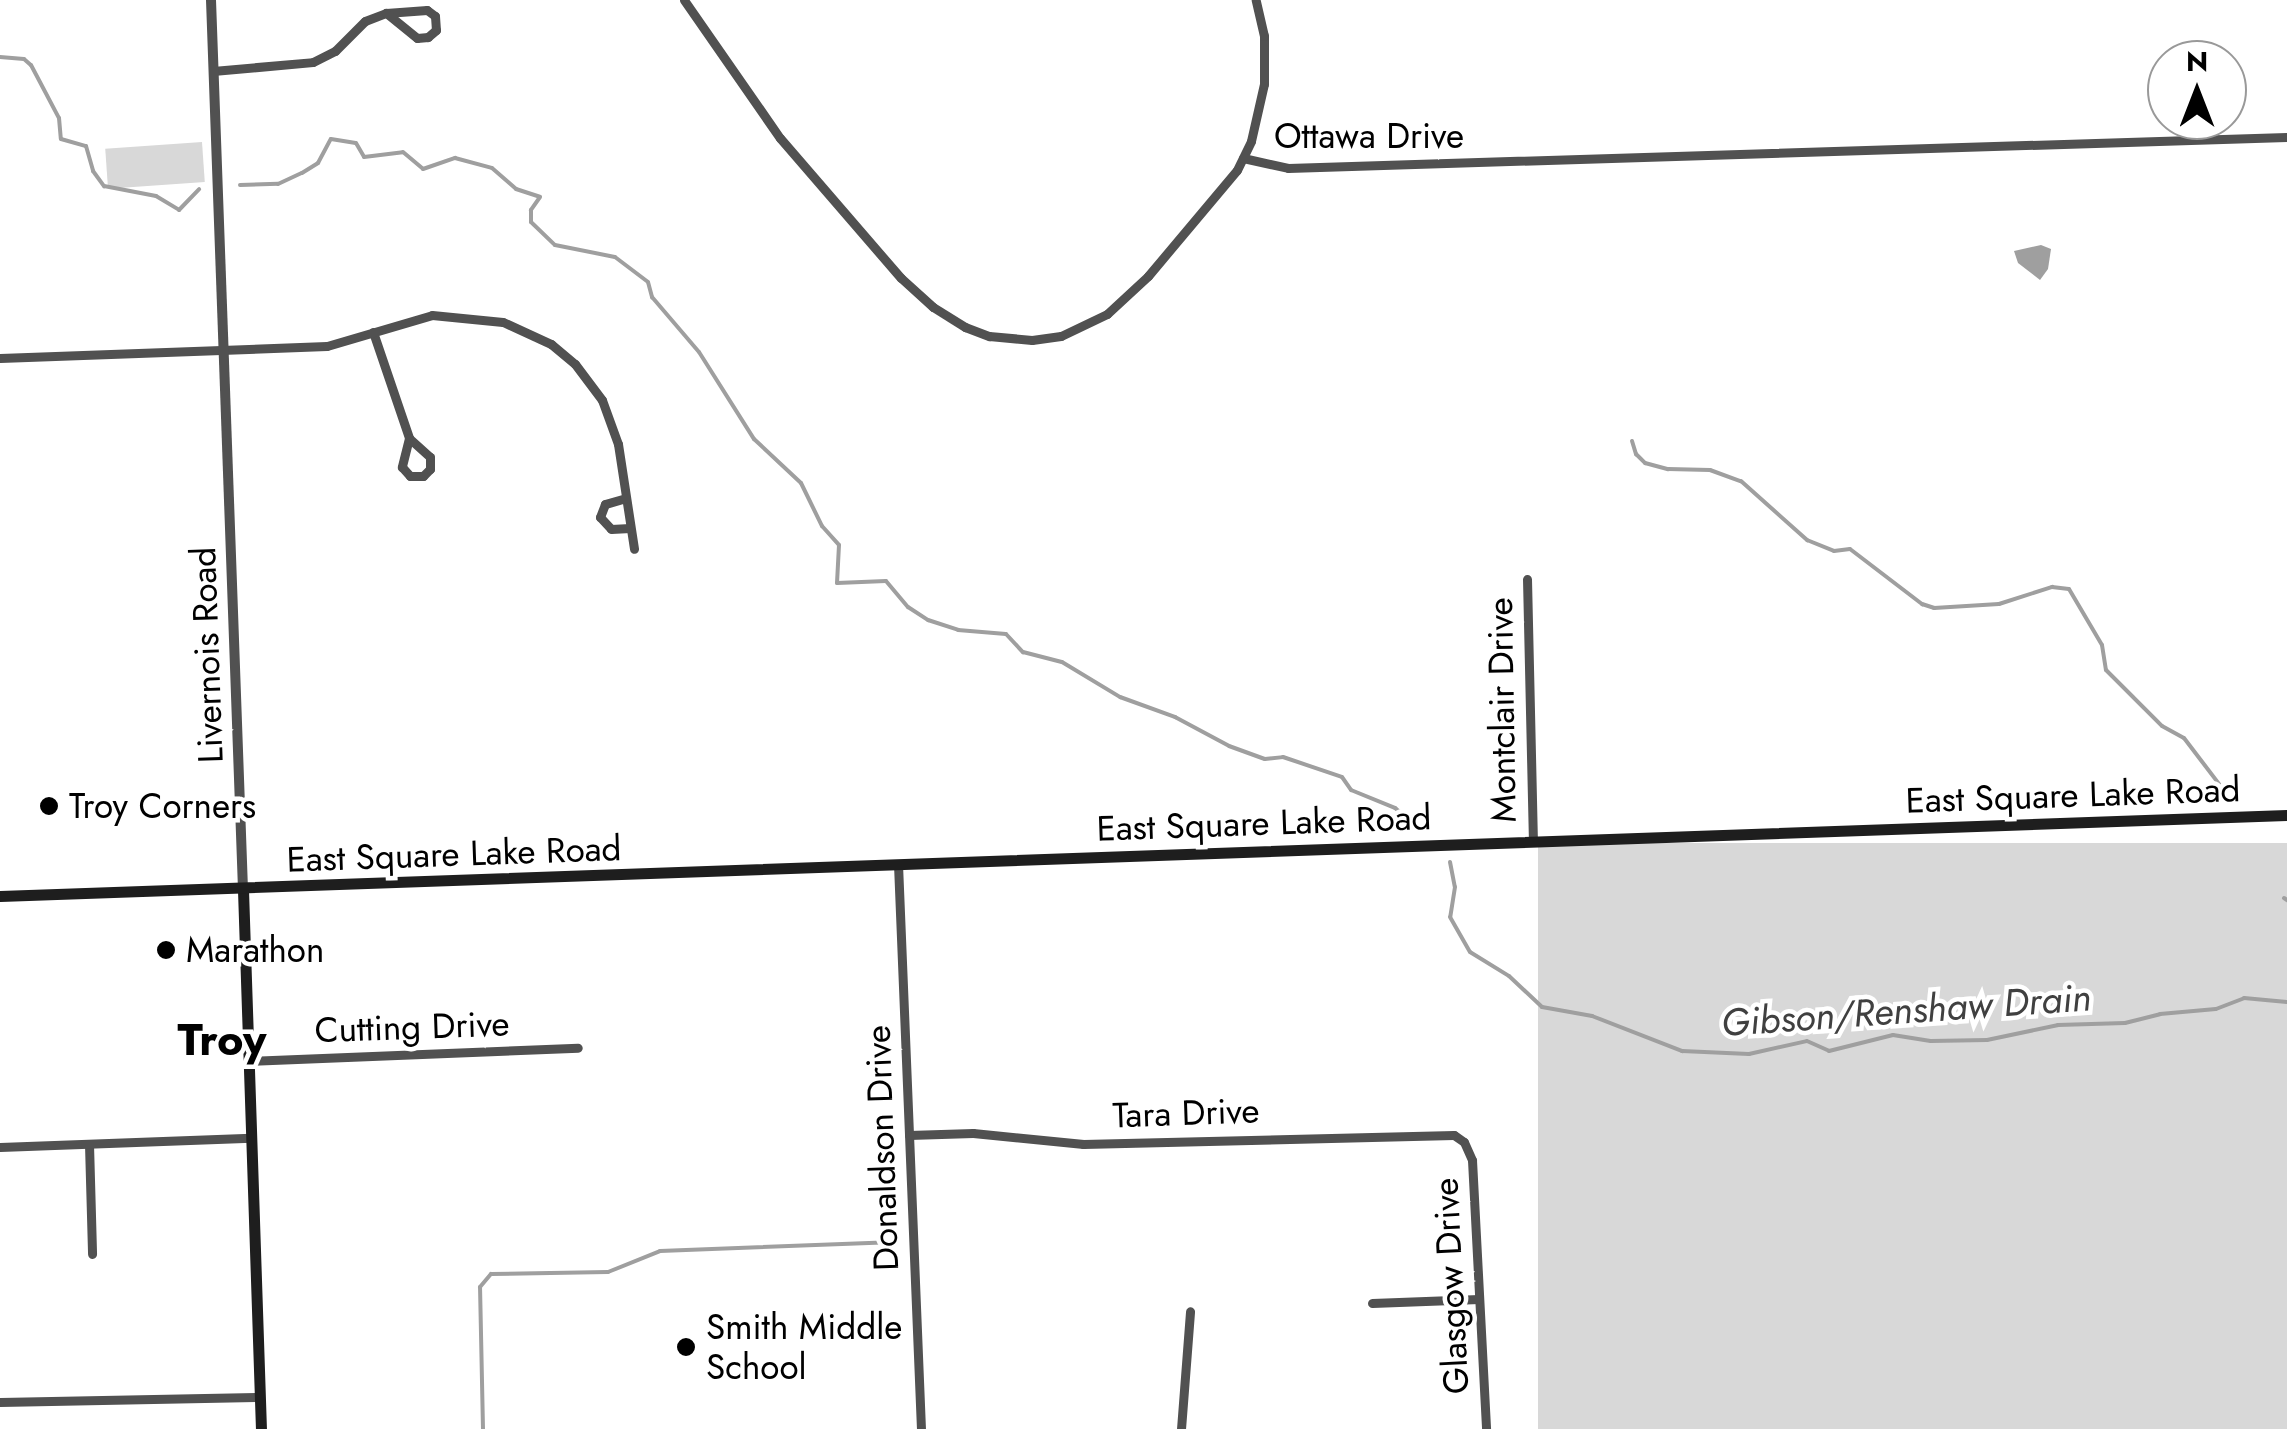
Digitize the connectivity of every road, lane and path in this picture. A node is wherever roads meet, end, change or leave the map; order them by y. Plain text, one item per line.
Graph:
1 (211, 0) edge
2 (684, 0) edge
3 (1256, 0) edge
4 (386, 13) junction
5 (213, 70) junction
6 (2287, 137) edge
7 (1243, 158) junction
8 (373, 332) junction
9 (223, 350) junction
10 (0, 358) edge
11 (409, 438) dead end
12 (626, 498) junction
13 (630, 528) junction
14 (634, 549) dead end
15 (1527, 580) dead end
16 (2287, 814) edge
17 (1532, 840) junction
18 (898, 864) junction
19 (242, 890) junction
20 (0, 896) edge
21 (578, 1048) dead end
22 (249, 1062) junction
23 (909, 1134) junction
24 (252, 1138) junction
25 (1464, 1142) joint
26 (89, 1144) junction
27 (0, 1147) edge
28 (92, 1254) dead end
29 (1479, 1298) junction
30 (1372, 1303) dead end
31 (1190, 1312) dead end
32 (260, 1397) junction
33 (0, 1402) edge
34 (261, 1429) edge
35 (921, 1429) edge
36 (1181, 1429) edge
37 (1486, 1429) edge

1 - 5 street, Livernois Road
2 - 7 street, Ottawa Drive
3 - 7 street
4 - 4 street
4 - 5 street
5 - 9 street, Livernois Road
6 - 7 street, Ottawa Drive
8 - 9 street
8 - 11 street
8 - 12 street
9 - 10 street
9 - 19 street, Livernois Road
12 - 13 street
12 - 13 street
13 - 14 street
15 - 17 street, Montclair Drive
16 - 17 main road, East Square Lake Road
17 - 18 main road, East Square Lake Road
18 - 19 main road, East Square Lake Road
18 - 23 street, Donaldson Drive
19 - 20 main road, East Square Lake Road
19 - 22 main road, Livernois Road
21 - 22 street, Cutting Drive
22 - 24 main road, Livernois Road
23 - 25 street, Tara Drive
23 - 35 street, Donaldson Drive
24 - 26 street
24 - 32 main road, Livernois Road
25 - 29 street, Glasgow Drive
26 - 27 street
26 - 28 street
29 - 30 street
29 - 37 street, Glasgow Drive
31 - 36 street
32 - 33 street
32 - 34 main road, Livernois Road

